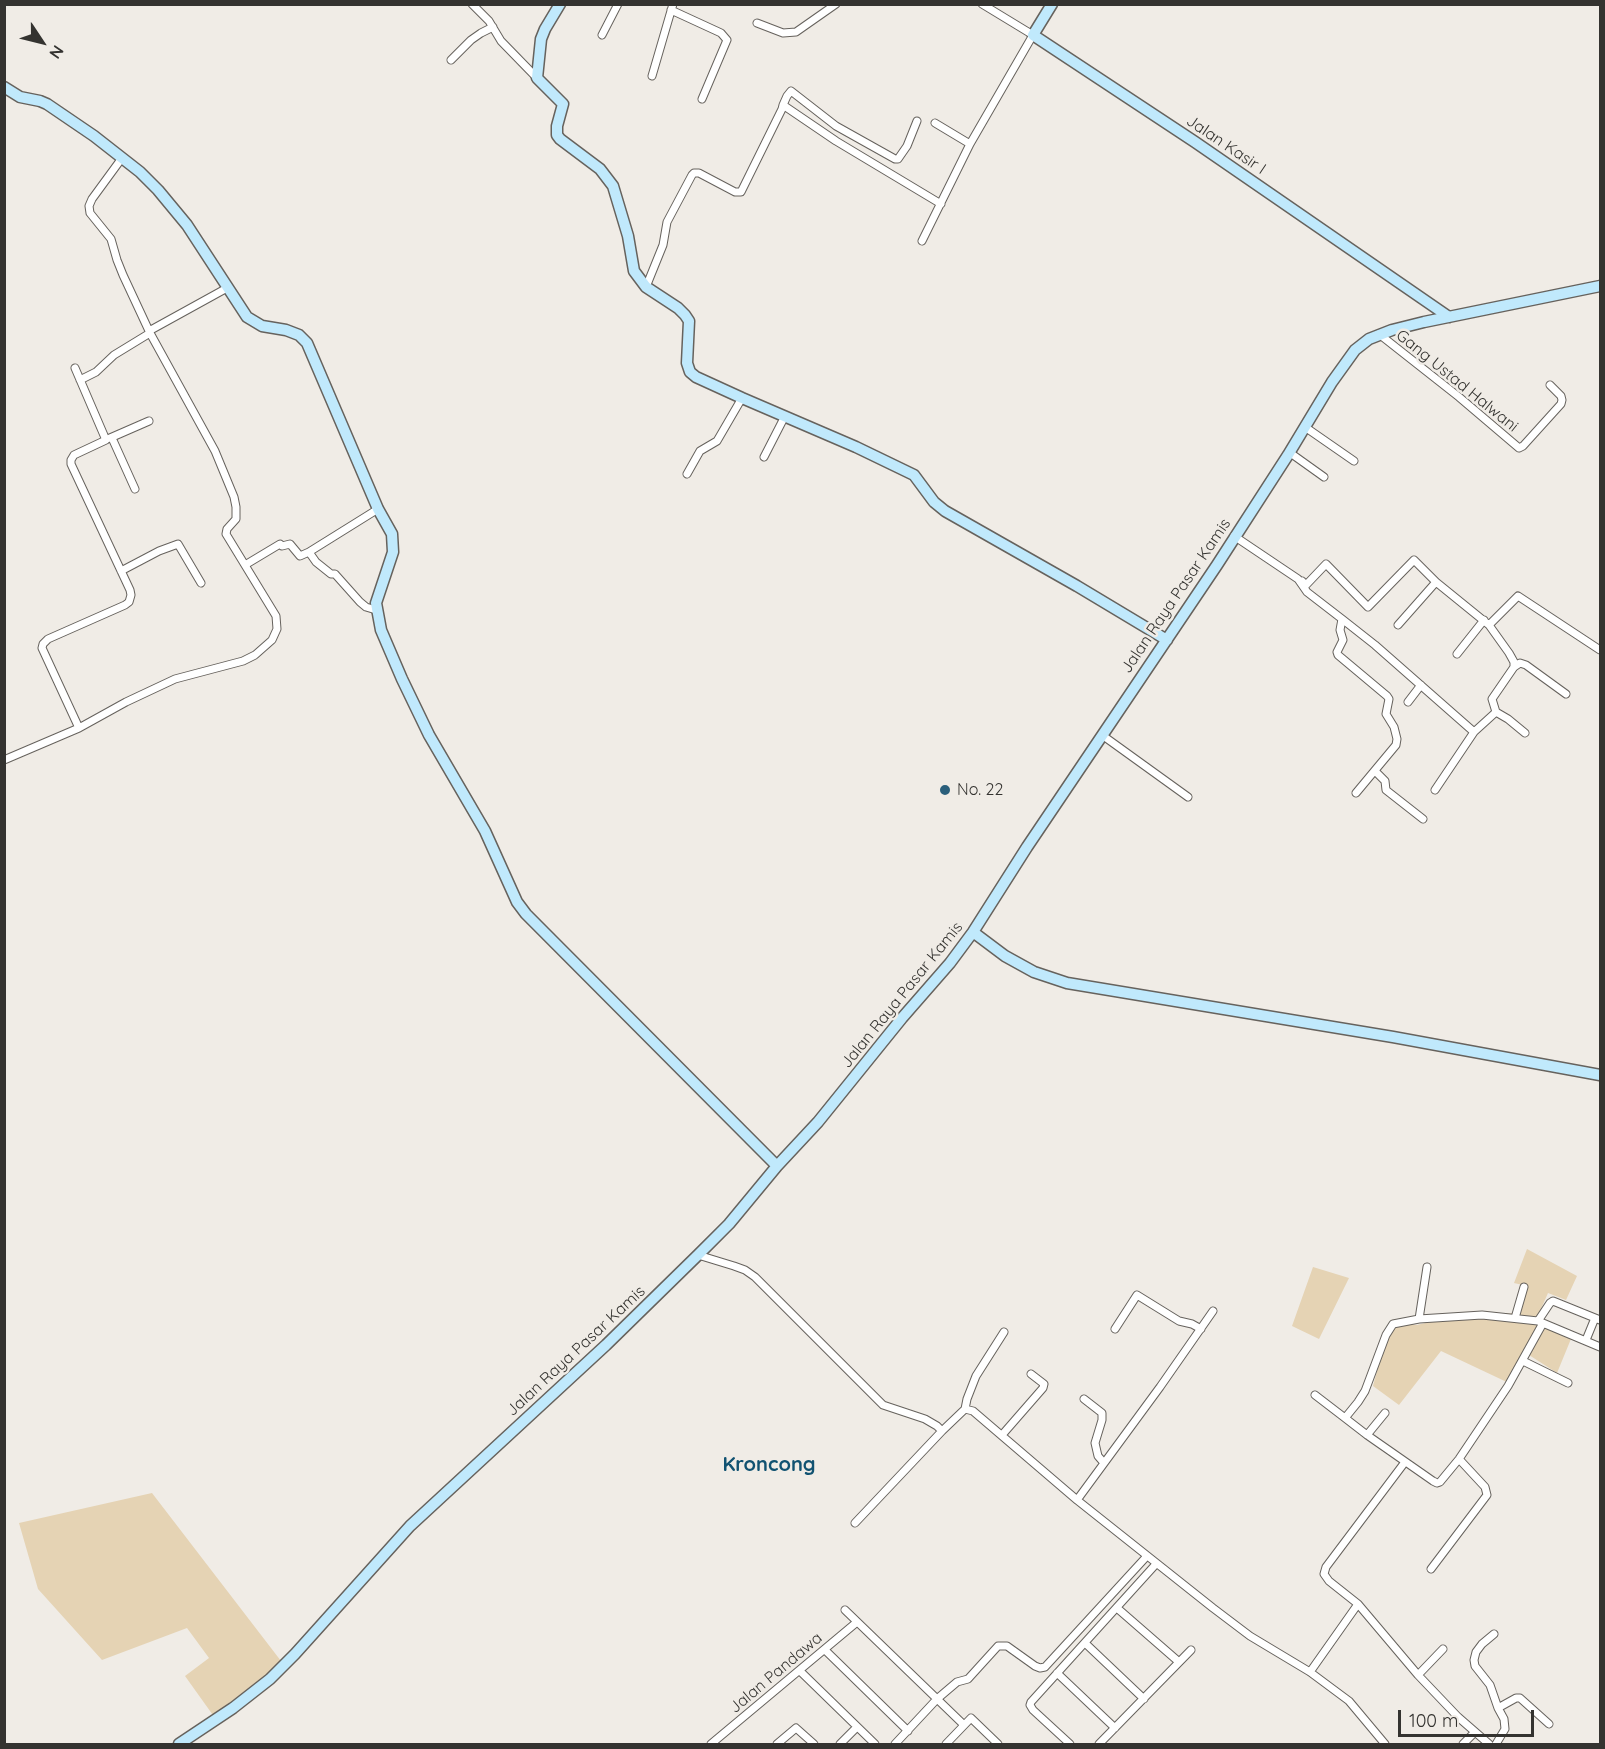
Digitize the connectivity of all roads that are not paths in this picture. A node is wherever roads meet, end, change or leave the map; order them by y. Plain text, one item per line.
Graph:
1 (472, 4) edge
2 (560, 4) edge
3 (618, 4) edge
4 (836, 4) edge
5 (982, 4) edge
6 (1052, 4) edge
7 (672, 6) edge
8 (757, 23) dead end
9 (493, 27) junction
10 (602, 35) dead end
11 (1033, 35) junction
12 (451, 60) dead end
13 (652, 76) dead end
14 (537, 78) junction
15 (4, 87) edge
16 (702, 99) dead end
17 (783, 105) junction
18 (917, 121) dead end
19 (935, 123) dead end
20 (970, 144) junction
21 (122, 158) junction
22 (941, 204) junction
23 (922, 241) dead end
24 (646, 287) junction
25 (227, 288) junction
26 (1598, 289) edge
27 (1449, 317) junction
28 (150, 332) junction
29 (1378, 334) junction
30 (75, 368) dead end
31 (80, 380) junction
32 (1550, 386) dead end
33 (742, 398) junction
34 (786, 416) junction
35 (149, 422) dead end
36 (1305, 427) junction
37 (109, 439) junction
38 (1289, 452) junction
39 (764, 457) dead end
40 (1354, 460) dead end
41 (687, 474) dead end
42 (1324, 477) dead end
43 (135, 489) dead end
44 (378, 509) junction
45 (1235, 535) junction
46 (309, 552) junction
47 (245, 566) junction
48 (121, 571) junction
49 (1436, 582) junction
50 (201, 583) dead end
51 (376, 610) junction
52 (1342, 619) junction
53 (1486, 622) junction
54 (1398, 625) dead end
55 (1167, 640) junction
56 (1600, 650) edge
57 (1457, 654) dead end
58 (1514, 666) junction
59 (1420, 685) junction
60 (1566, 694) dead end
61 (1407, 702) dead end
62 (1496, 712) junction
63 (79, 728) junction
64 (1474, 732) junction
65 (1525, 733) dead end
66 (1102, 735) junction
67 (4, 760) edge
68 (1375, 771) junction
69 (1435, 790) dead end
70 (1356, 793) dead end
71 (1188, 797) dead end
72 (1423, 819) dead end
73 (973, 932) junction
74 (1600, 1075) edge
75 (777, 1167) junction
76 (698, 1255) junction
77 (1427, 1267) dead end
78 (1524, 1287) dead end
79 (1213, 1311) dead end
80 (1515, 1318) junction
81 (1419, 1319) junction
82 (1598, 1319) edge
83 (1541, 1322) junction
84 (1115, 1329) dead end
85 (1201, 1329) junction
86 (1004, 1332) dead end
87 (1586, 1341) junction
88 (1600, 1347) edge
89 (1523, 1361) junction
90 (1030, 1374) dead end
91 (1568, 1383) dead end
92 (1315, 1395) dead end
93 (1084, 1399) dead end
94 (965, 1408) junction
95 (1384, 1413) dead end
96 (1345, 1418) junction
97 (942, 1431) junction
98 (1002, 1435) junction
99 (1367, 1435) junction
100 (1459, 1459) junction
101 (1404, 1462) junction
102 (1104, 1463) junction
103 (1077, 1500) junction
104 (855, 1523) dead end
105 (1147, 1556) junction
106 (1156, 1564) junction
107 (1431, 1569) dead end
108 (1358, 1604) junction
109 (1117, 1608) junction
110 (845, 1610) dead end
111 (857, 1622) junction
112 (1494, 1634) dead end
113 (1085, 1643) junction
114 (1443, 1649) dead end
115 (825, 1650) junction
116 (1191, 1650) dead end
117 (1179, 1662) junction
118 (800, 1671) junction
119 (1310, 1672) junction
120 (1057, 1673) junction
121 (1418, 1675) junction
122 (937, 1698) junction
123 (1144, 1699) junction
124 (1498, 1708) junction
125 (1549, 1724) dead end
126 (964, 1725) junction
127 (857, 1727) junction
128 (1115, 1728) junction
129 (908, 1731) junction
130 (1475, 1732) junction
131 (180, 1744) edge
132 (712, 1744) edge
133 (777, 1744) edge
134 (814, 1744) edge
135 (840, 1744) edge
136 (875, 1744) edge
137 (895, 1744) edge
138 (946, 1744) edge
139 (998, 1744) edge
140 (1070, 1744) edge
141 (1099, 1744) edge
142 (1385, 1744) edge
143 (1463, 1744) edge
144 (1489, 1744) edge
145 (1496, 1744) edge

1 - 9 street
2 - 14 street
3 - 10 street
4 - 8 street
5 - 11 street, Jalan Kasir I
6 - 11 street
7 - 13 street
7 - 16 street
9 - 12 street
9 - 14 street
11 - 20 street
11 - 27 street, Jalan Kasir I
14 - 24 street
15 - 21 street
17 - 18 street
17 - 22 street
17 - 24 street
19 - 20 street
20 - 22 street
21 - 25 street
21 - 28 street
22 - 23 street
24 - 33 street
25 - 28 street
25 - 44 street
26 - 27 street, Jalan Raya Pasar Kamis
27 - 29 street, Jalan Raya Pasar Kamis
28 - 31 street
28 - 47 street
29 - 32 street, Gang Ustad Halwani
29 - 36 street, Jalan Raya Pasar Kamis
30 - 31 street
31 - 37 street
33 - 34 street
33 - 41 street
34 - 39 street
34 - 55 street
35 - 37 street
36 - 38 street, Jalan Raya Pasar Kamis
36 - 40 street
37 - 43 street
37 - 48 street
38 - 42 street
38 - 45 street, Jalan Raya Pasar Kamis
44 - 46 street
44 - 51 street
45 - 49 street
45 - 52 street
45 - 55 street, Jalan Raya Pasar Kamis
46 - 47 street
46 - 51 street
47 - 63 street
48 - 50 street
48 - 63 street
49 - 53 street
49 - 54 street
51 - 75 street
52 - 59 street
52 - 68 street
53 - 56 street
53 - 57 street
53 - 58 street
55 - 66 street, Jalan Raya Pasar Kamis
58 - 60 street
58 - 62 street
59 - 61 street
59 - 64 street
62 - 64 street
62 - 65 street
63 - 67 street
64 - 69 street
66 - 71 street
66 - 73 street, Jalan Raya Pasar Kamis
68 - 70 street
68 - 72 street
73 - 74 street
73 - 75 street, Jalan Raya Pasar Kamis
75 - 76 street, Jalan Raya Pasar Kamis
76 - 97 street
76 - 131 street, Jalan Raya Pasar Kamis
77 - 81 street
78 - 80 street
79 - 85 street
80 - 81 street
80 - 83 street
81 - 96 street
82 - 83 street
82 - 87 street
83 - 87 street
83 - 89 street
84 - 85 street
85 - 102 street
86 - 94 street
87 - 88 street
89 - 91 street
89 - 100 street
90 - 98 street
92 - 96 street
93 - 102 street
94 - 97 street
94 - 98 street
95 - 99 street
96 - 99 street
97 - 104 street
98 - 103 street
99 - 101 street
100 - 101 street
100 - 107 street
101 - 108 street
102 - 103 street
103 - 105 street
105 - 106 street
105 - 122 street
106 - 109 street
106 - 119 street
108 - 119 street
108 - 121 street
109 - 113 street
109 - 117 street
110 - 111 street
111 - 115 street, Jalan Pandawa
111 - 122 street
112 - 124 street
113 - 120 street
113 - 123 street
114 - 121 street
115 - 118 street, Jalan Pandawa
115 - 129 street
116 - 117 street
117 - 123 street
118 - 127 street
118 - 132 street, Jalan Pandawa
119 - 142 street
120 - 128 street
120 - 140 street
121 - 130 street
122 - 126 street
122 - 129 street
123 - 128 street
124 - 125 street
124 - 145 street
126 - 138 street
126 - 139 street
127 - 135 street
127 - 136 street
128 - 141 street
129 - 137 street
130 - 143 street
130 - 144 street
133 - 134 street

